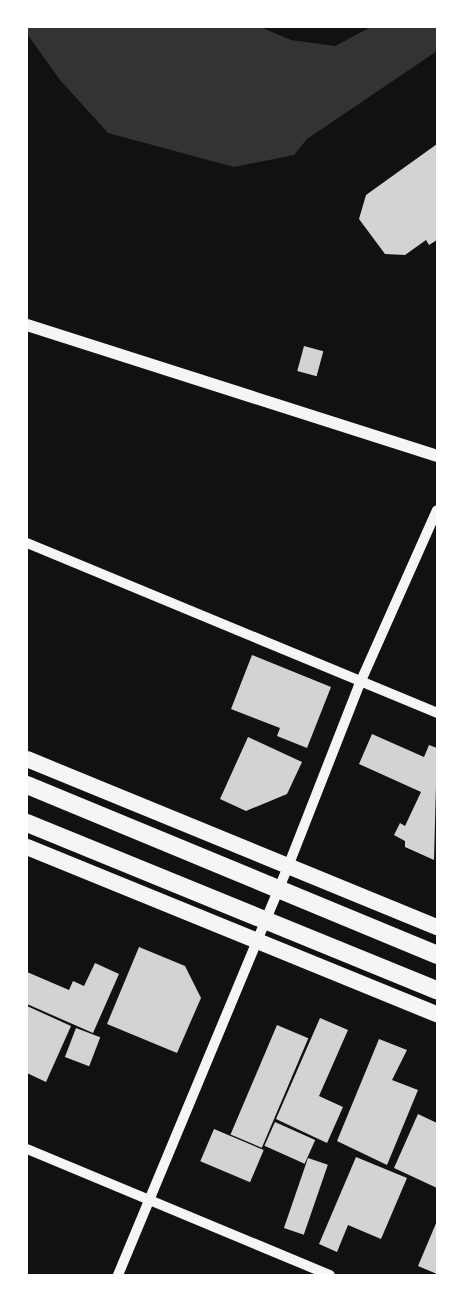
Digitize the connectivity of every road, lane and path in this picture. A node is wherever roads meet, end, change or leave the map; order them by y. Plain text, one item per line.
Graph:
1 (27, 325) edge
2 (437, 456) edge
3 (437, 510) edge
4 (27, 543) edge
5 (360, 683) junction
6 (437, 712) edge
7 (27, 759) edge
8 (27, 785) edge
9 (27, 823) edge
10 (27, 846) edge
11 (289, 864) junction
12 (437, 927) edge
13 (258, 939) junction
14 (437, 955) edge
15 (437, 990) edge
16 (437, 1014) edge
17 (27, 1149) edge
18 (147, 1200) junction
19 (118, 1275) edge
20 (330, 1275) edge

1 - 2 main road
3 - 5 street
4 - 5 street
5 - 6 street
5 - 11 street
7 - 11 highway
8 - 14 highway
9 - 15 highway
10 - 13 highway
11 - 12 highway
11 - 13 street
13 - 16 highway
13 - 18 street
17 - 18 street
18 - 19 street
18 - 20 street

